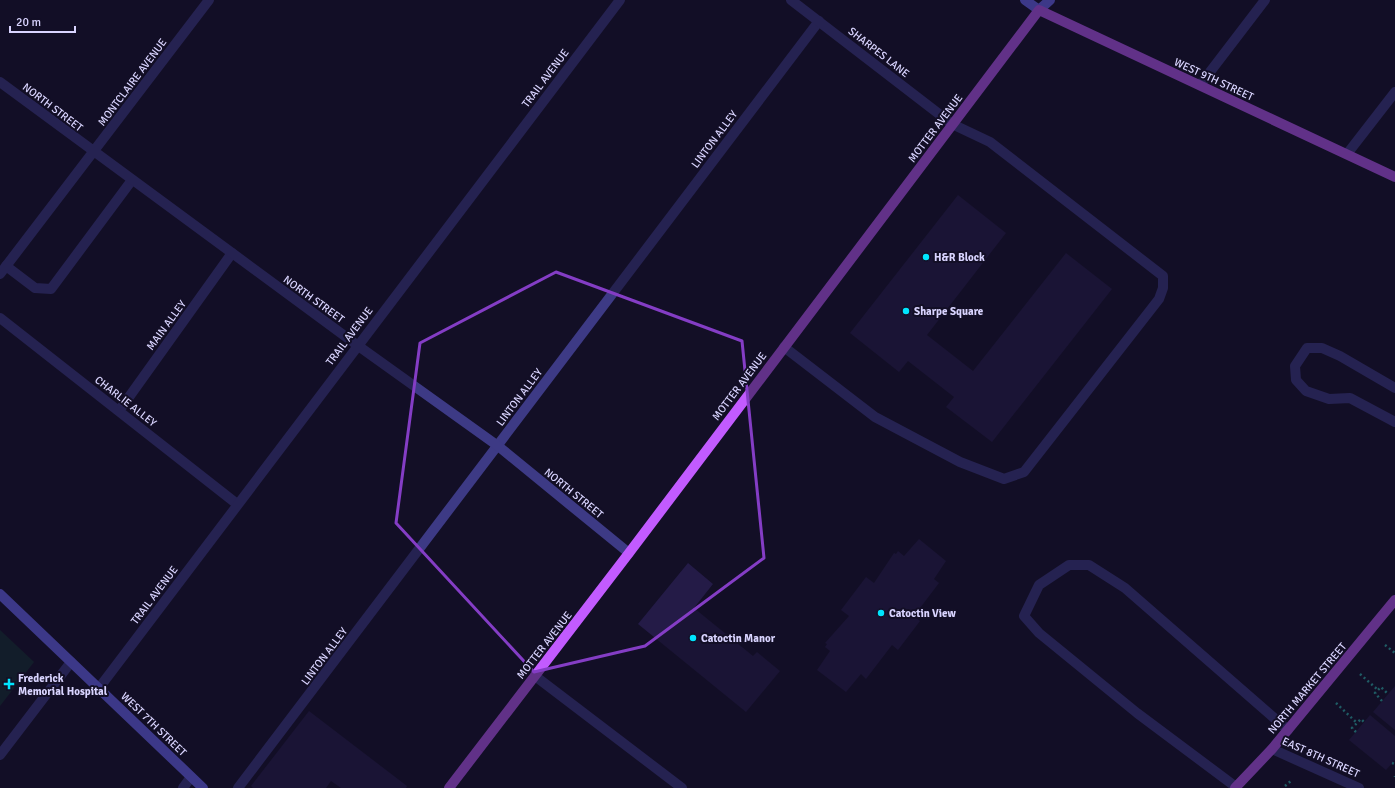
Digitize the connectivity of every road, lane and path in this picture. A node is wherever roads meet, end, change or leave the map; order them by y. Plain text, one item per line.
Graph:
1 (209, 0) edge
2 (620, 0) edge
3 (791, 0) edge
4 (1025, 0) edge
5 (1050, 0) edge
6 (1265, 0) edge
7 (1039, 10) junction
8 (819, 21) junction
9 (0, 82) edge
10 (1200, 85) junction
11 (1395, 92) edge
12 (952, 124) junction
13 (94, 152) junction
14 (1347, 154) junction
15 (1395, 176) edge
16 (132, 180) junction
17 (232, 253) junction
18 (3, 270) edge
19 (0, 318) edge
20 (357, 345) junction
21 (784, 347) junction
22 (1395, 388) edge
23 (119, 411) junction
24 (1395, 422) edge
25 (498, 446) junction
26 (237, 504) junction
27 (629, 553) junction
28 (0, 594) edge
29 (1395, 600) edge
30 (1385, 645) dead end
31 (1395, 653) edge
32 (71, 662) junction
33 (1360, 674) dead end
34 (535, 676) junction
35 (99, 688) junction
36 (1378, 690) junction
37 (1388, 694) dead end
38 (1382, 701) dead end
39 (1336, 703) dead end
40 (1364, 722) dead end
41 (1357, 723) junction
42 (1288, 730) junction
43 (1356, 732) dead end
44 (1272, 749) junction
45 (0, 755) edge
46 (191, 777) junction
47 (1292, 780) dead end
48 (1285, 786) dead end
49 (1236, 787) edge
50 (183, 788) edge
51 (203, 788) edge
52 (238, 788) edge
53 (448, 788) edge
54 (682, 788) edge
55 (1359, 788) edge

1 - 13 street, MONTCLAIRE AVENUE
2 - 20 street, TRAIL AVENUE
3 - 8 street, SHARPES LANE
4 - 7 main road, WEST 9TH STREET
5 - 7 main road, MOTTER AVENUE
6 - 10 street
7 - 10 main road, WEST 9TH STREET
7 - 12 main road, MOTTER AVENUE
8 - 12 street, SHARPES LANE
8 - 25 street, LINTON ALLEY
9 - 13 street, NORTH STREET
10 - 14 main road, WEST 9TH STREET
11 - 14 street
12 - 21 main road, MOTTER AVENUE
12 - 21 street, SHARPES LANE
13 - 16 street, NORTH STREET
13 - 18 street, MONTCLAIRE AVENUE
14 - 15 main road, WEST 9TH STREET
16 - 17 street, NORTH STREET
16 - 18 street
17 - 20 street, NORTH STREET
17 - 23 street, MAIN ALLEY
19 - 23 street, CHARLIE ALLEY
20 - 25 street, NORTH STREET
20 - 26 street, TRAIL AVENUE
21 - 27 main road, MOTTER AVENUE
22 - 24 street
23 - 26 street, CHARLIE ALLEY
25 - 27 street, NORTH STREET
25 - 52 street, LINTON ALLEY
26 - 35 street, TRAIL AVENUE
27 - 34 main road, MOTTER AVENUE
28 - 32 main road, WEST 7TH STREET
29 - 42 main road, NORTH MARKET STREET
30 - 31 path
32 - 35 main road, WEST 7TH STREET
32 - 45 street
33 - 36 path
34 - 53 main road, MOTTER AVENUE
34 - 54 street
35 - 46 main road, WEST 7TH STREET
36 - 37 path
36 - 38 path
39 - 41 path
40 - 41 path
41 - 43 path
42 - 44 main road, NORTH MARKET STREET
42 - 49 street
44 - 49 main road, NORTH MARKET STREET
44 - 55 street, EAST 8TH STREET
46 - 50 street
46 - 51 main road, WEST 7TH STREET
47 - 48 path

